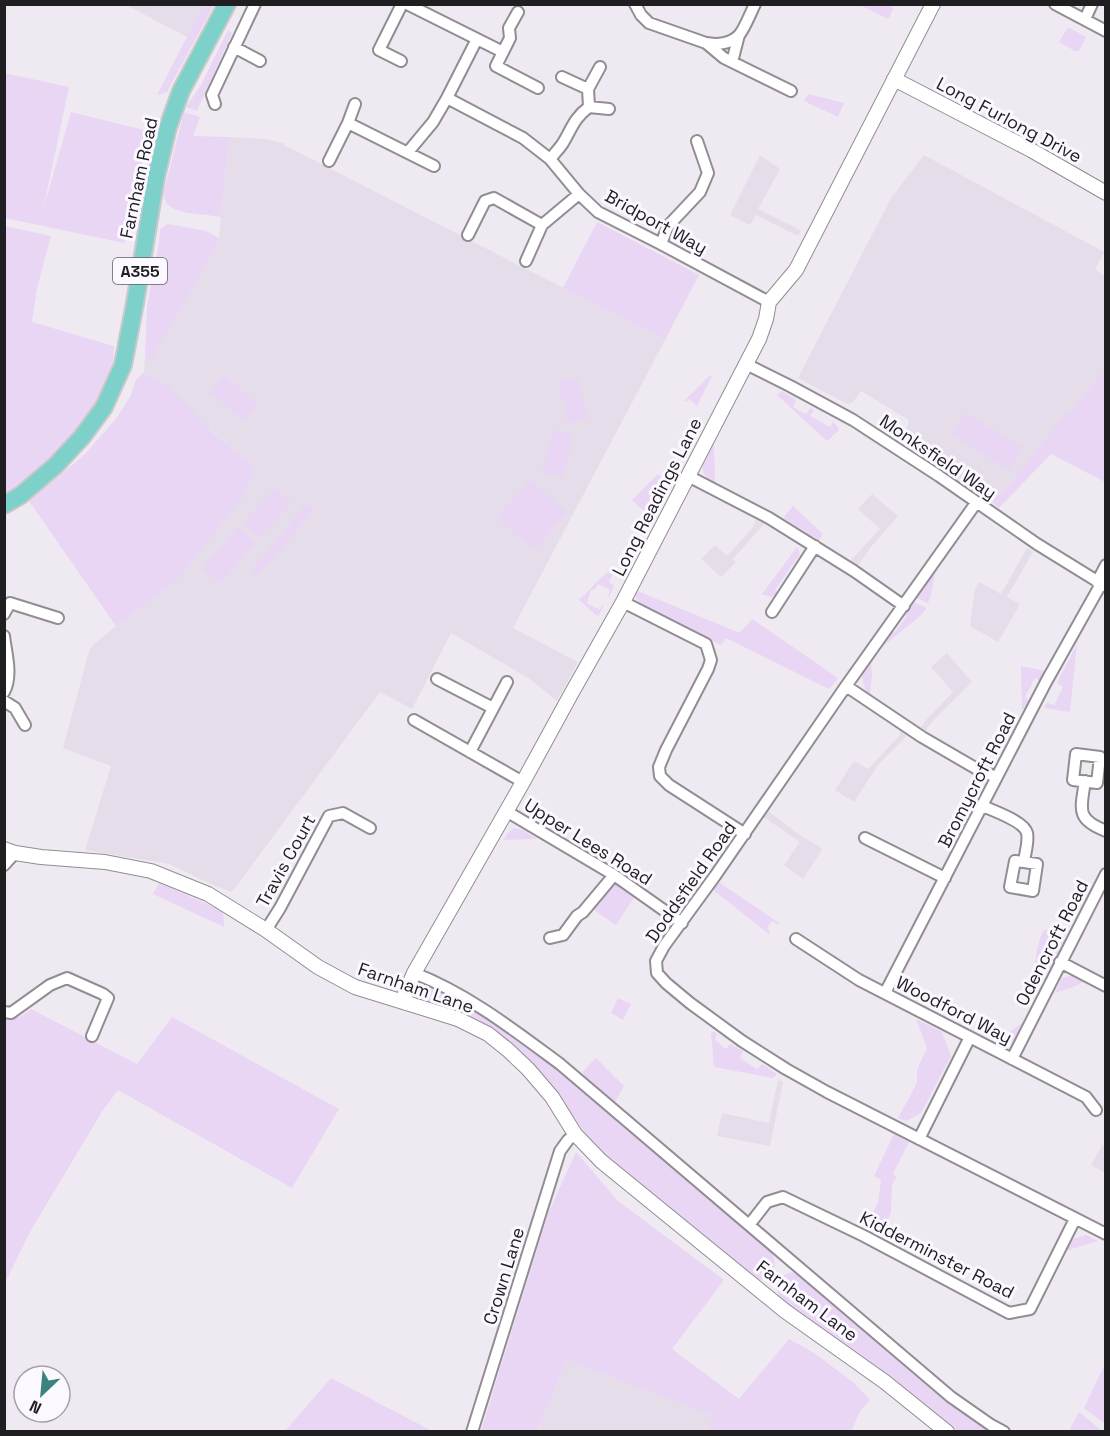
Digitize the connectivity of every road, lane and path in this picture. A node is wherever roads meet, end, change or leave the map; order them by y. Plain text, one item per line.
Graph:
1 (227, 4) edge
2 (402, 4) edge
3 (407, 4) edge
4 (635, 4) edge
5 (755, 4) edge
6 (933, 4) edge
7 (1055, 4) edge
8 (1092, 4) edge
9 (252, 5) edge
10 (518, 12) dead end
11 (1085, 19) junction
12 (1106, 31) edge
13 (739, 35) junction
14 (477, 39) junction
15 (706, 43) junction
16 (234, 47) junction
17 (503, 52) junction
18 (260, 61) dead end
19 (401, 61) dead end
20 (732, 62) junction
21 (600, 67) dead end
22 (562, 77) dead end
23 (894, 79) junction
24 (538, 88) dead end
25 (588, 89) junction
26 (791, 92) dead end
27 (447, 99) junction
28 (215, 104) dead end
29 (355, 104) dead end
30 (589, 107) junction
31 (609, 109) dead end
32 (348, 123) junction
33 (698, 141) dead end
34 (408, 152) junction
35 (550, 159) junction
36 (329, 161) dead end
37 (434, 166) dead end
38 (1106, 193) edge
39 (579, 194) junction
40 (542, 225) junction
41 (468, 235) dead end
42 (661, 244) junction
43 (525, 261) dead end
44 (769, 302) junction
45 (746, 364) junction
46 (688, 476) junction
47 (6, 503) edge
48 (976, 503) junction
49 (815, 546) junction
50 (1106, 565) edge
51 (1101, 584) edge
52 (623, 602) junction
53 (904, 606) junction
54 (772, 612) dead end
55 (4, 614) edge
56 (58, 618) dead end
57 (4, 636) edge
58 (437, 679) dead end
59 (507, 682) dead end
60 (846, 686) junction
61 (4, 692) edge
62 (4, 701) edge
63 (493, 708) junction
64 (414, 720) dead end
65 (25, 725) dead end
66 (470, 752) junction
67 (996, 777) junction
68 (1085, 781) dead end
69 (523, 782) junction
70 (983, 806) junction
71 (506, 811) junction
72 (370, 828) dead end
73 (1106, 831) edge
74 (745, 834) junction
75 (865, 838) dead end
76 (10, 851) edge
77 (1024, 862) dead end
78 (4, 865) edge
79 (614, 875) junction
80 (945, 878) junction
81 (1104, 880) edge
82 (682, 922) junction
83 (266, 930) junction
84 (550, 938) dead end
85 (796, 939) dead end
86 (1060, 962) junction
87 (414, 973) junction
88 (1106, 986) edge
89 (885, 993) junction
90 (406, 1003) junction
91 (4, 1012) edge
92 (92, 1036) dead end
93 (970, 1037) junction
94 (1012, 1059) junction
95 (1096, 1110) dead end
96 (575, 1134) junction
97 (919, 1138) junction
98 (1075, 1219) junction
99 (749, 1225) junction
100 (1106, 1234) edge
101 (472, 1431) edge
102 (946, 1431) edge
103 (1004, 1431) edge

1 - 47 main road, Farnham Road / A355
2 - 19 street
3 - 14 street
4 - 15 street
5 - 13 street
6 - 23 street, Long Readings Lane
7 - 11 street
8 - 11 street
9 - 16 street
10 - 17 street
11 - 12 street
13 - 15 street
13 - 20 street
14 - 17 street
14 - 27 street
15 - 20 street
16 - 18 street
16 - 28 street
17 - 24 street
20 - 26 street
21 - 25 street
22 - 25 street
23 - 38 street, Long Furlong Drive
23 - 44 street, Long Readings Lane
25 - 30 street
27 - 34 street
27 - 35 street, Bridport Way
29 - 32 street
30 - 31 street
30 - 35 street
32 - 34 street
32 - 36 street
33 - 42 street
34 - 37 street
35 - 39 street, Bridport Way
39 - 40 street
39 - 42 street, Bridport Way
40 - 41 street
40 - 43 street
42 - 44 street, Bridport Way
44 - 45 street, Long Readings Lane
45 - 46 street, Long Readings Lane
45 - 48 street, Monksfield Way
46 - 49 street
46 - 52 street, Long Readings Lane
48 - 51 street, Monksfield Way
48 - 53 street, Doddsfield Road
49 - 53 street
49 - 54 street
50 - 51 street, Bromycroft Road
51 - 67 street, Bromycroft Road
52 - 69 street, Long Readings Lane
52 - 74 street
53 - 60 street, Doddsfield Road
55 - 56 street
57 - 61 street
58 - 63 street
59 - 63 street
60 - 67 street
60 - 74 street, Doddsfield Road
62 - 65 street
63 - 66 street
64 - 66 street
66 - 69 street
67 - 70 street, Bromycroft Road
68 - 73 street
69 - 71 street, Long Readings Lane
70 - 77 street
70 - 80 street, Bromycroft Road
71 - 79 street, Upper Lees Road
71 - 87 street, Long Readings Lane
72 - 83 street, Travis Court
74 - 82 street, Doddsfield Road
75 - 80 street
76 - 78 street
76 - 83 street, Farnham Lane
79 - 82 street, Upper Lees Road
79 - 84 street
80 - 89 street, Bromycroft Road
81 - 86 street, Odencroft Road
82 - 97 street, Doddsfield Road
83 - 90 street, Farnham Lane
85 - 89 street, Woodford Way
86 - 88 street
86 - 94 street, Odencroft Road
87 - 90 street, Long Readings Lane
87 - 99 street
89 - 93 street, Woodford Way
90 - 96 street, Farnham Lane
91 - 92 street
93 - 94 street, Woodford Way
93 - 97 street
94 - 95 street, Woodford Way
96 - 101 street, Crown Lane
96 - 102 street, Farnham Lane
97 - 98 street, Doddsfield Road
98 - 99 street, Kidderminster Road
98 - 100 street, Doddsfield Road
99 - 103 street

